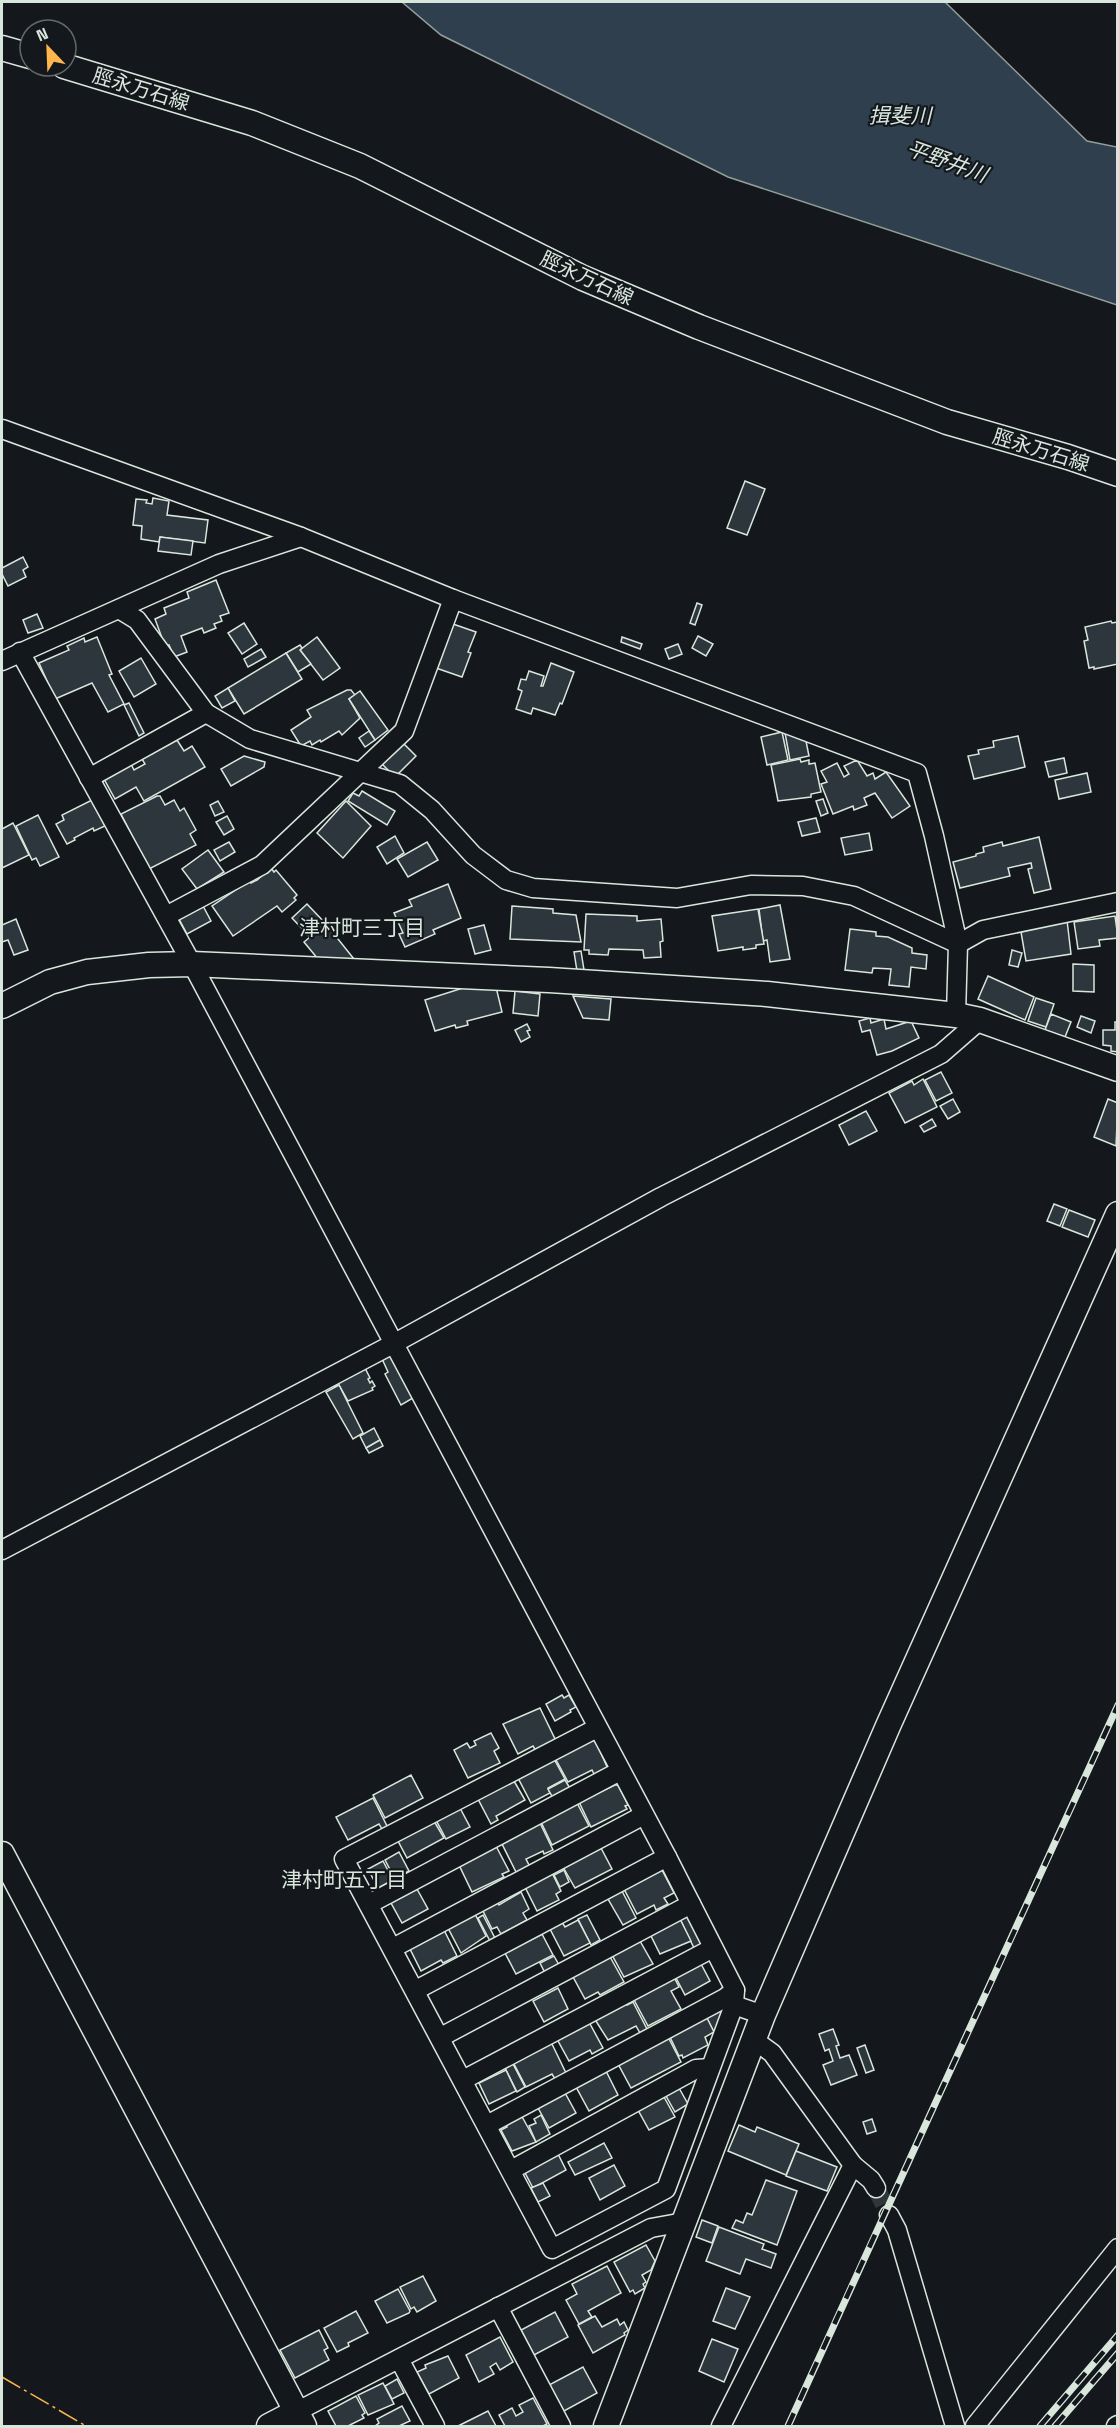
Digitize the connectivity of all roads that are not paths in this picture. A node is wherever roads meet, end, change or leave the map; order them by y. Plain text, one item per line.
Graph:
1 (2, 48) edge
2 (18, 53) edge
3 (78, 70) edge
4 (2, 429) edge
5 (1068, 457) junction
6 (1118, 474) edge
7 (1118, 483) edge
8 (301, 537) junction
9 (453, 599) junction
10 (119, 609) junction
11 (20, 652) junction
12 (2, 661) edge
13 (206, 713) junction
14 (362, 771) junction
15 (89, 778) junction
16 (1118, 902) edge
17 (165, 916) junction
18 (958, 944) junction
19 (192, 964) junction
20 (2, 1006) edge
21 (956, 1015) junction
22 (980, 1020) junction
23 (1118, 1069) edge
24 (1118, 1214) edge
25 (393, 1344) junction
26 (2, 1550) edge
27 (597, 1728) junction
28 (620, 1771) junction
29 (644, 1815) junction
30 (2, 1854) edge
31 (667, 1857) junction
32 (369, 1904) junction
33 (691, 1904) junction
34 (393, 1948) junction
35 (713, 1948) junction
36 (416, 1990) junction
37 (735, 1998) junction
38 (763, 2015) junction
39 (441, 2037) junction
40 (754, 2040) junction
41 (711, 2068) junction
42 (464, 2080) junction
43 (487, 2125) junction
44 (853, 2165) junction
45 (511, 2170) junction
46 (876, 2188) tunnel mouth
47 (889, 2215) tunnel mouth
48 (684, 2222) junction
49 (1118, 2248) edge
50 (498, 2307) junction
51 (399, 2359) junction
52 (300, 2419) edge
53 (269, 2427) edge
54 (435, 2427) edge
55 (561, 2427) edge
56 (606, 2427) edge
57 (721, 2427) edge
58 (955, 2427) edge
59 (975, 2427) edge

1 - 2 street
3 - 5 street, 脛永万石線
4 - 8 street
5 - 6 street, 脛永万石線
5 - 7 street
8 - 9 street
8 - 10 street
9 - 14 street
9 - 18 street
10 - 11 street
10 - 13 street
11 - 12 street
11 - 15 street
13 - 14 street
13 - 15 street
14 - 17 street
14 - 18 street
15 - 17 street
16 - 18 street
17 - 19 street
18 - 21 street
19 - 20 street
19 - 21 street
19 - 25 street
21 - 22 street
22 - 23 street
22 - 25 street
24 - 38 street
25 - 26 street
25 - 27 street
27 - 28 street
27 - 32 street
28 - 29 street
28 - 32 street
29 - 31 street
29 - 34 street
30 - 52 street
31 - 33 street
31 - 36 street
32 - 34 street
33 - 35 street
33 - 39 street
34 - 36 street
35 - 37 street
35 - 42 street
36 - 39 street
37 - 38 street
37 - 41 street
37 - 43 street
38 - 40 street
39 - 42 street
40 - 44 street
40 - 48 street
41 - 45 street
41 - 45 street
42 - 43 street
43 - 45 street
44 - 46 street
44 - 57 street
47 - 58 street
48 - 50 street
48 - 56 street
49 - 59 street
50 - 51 street
50 - 55 street
51 - 52 street
51 - 54 street
52 - 53 street

